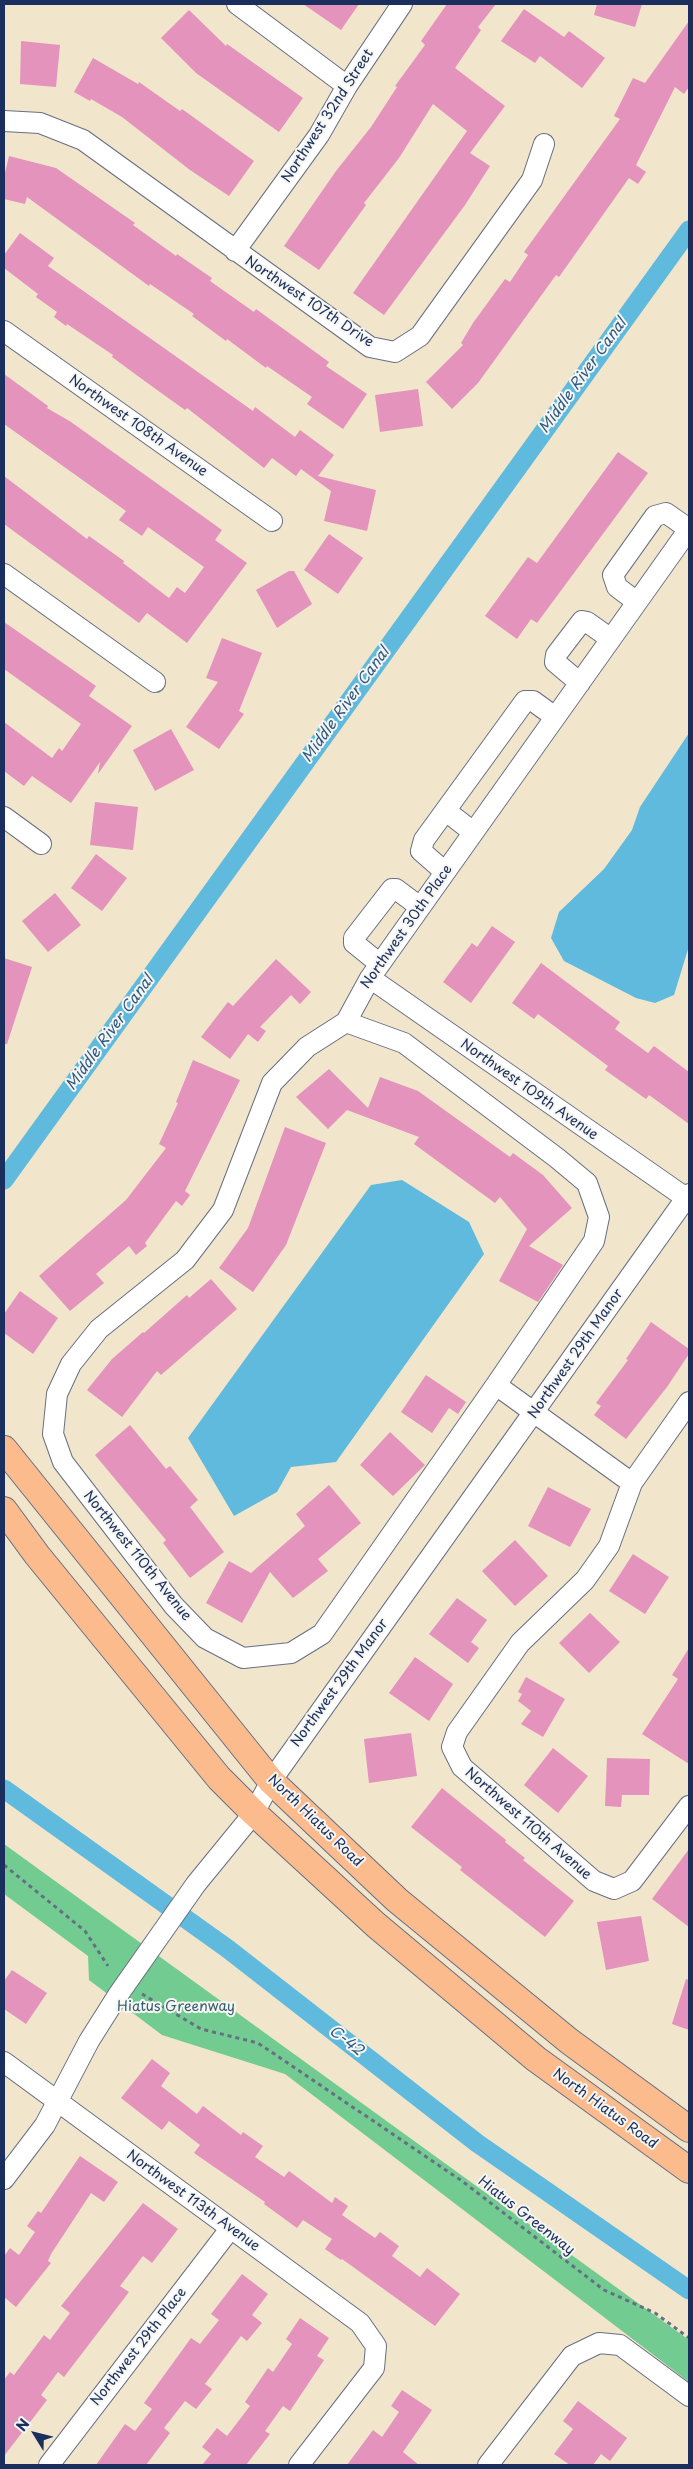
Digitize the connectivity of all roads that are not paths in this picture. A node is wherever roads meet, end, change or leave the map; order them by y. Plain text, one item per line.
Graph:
1 (237, 4) edge
2 (402, 4) edge
3 (347, 86) junction
4 (4, 121) edge
5 (544, 144) dead end
6 (235, 251) junction
7 (4, 331) edge
8 (272, 521) dead end
9 (689, 529) edge
10 (4, 574) edge
11 (637, 602) junction
12 (611, 639) junction
13 (155, 682) dead end
14 (580, 683) junction
15 (555, 717) junction
16 (475, 772) junction
17 (502, 792) junction
18 (446, 811) junction
19 (4, 817) edge
20 (473, 832) junction
21 (41, 844) dead end
22 (445, 872) junction
23 (420, 906) junction
24 (375, 971) junction
25 (346, 1022) junction
26 (688, 1198) edge
27 (496, 1385) junction
28 (689, 1402) edge
29 (535, 1412) junction
30 (53, 1434) joint
31 (4, 1449) edge
32 (632, 1483) junction
33 (4, 1510) edge
34 (270, 1780) junction
35 (689, 1806) edge
36 (254, 1813) junction
37 (4, 2062) edge
38 (58, 2102) junction
39 (689, 2129) edge
40 (689, 2170) edge
41 (4, 2179) edge
42 (230, 2229) junction
43 (689, 2396) edge
44 (49, 2465) edge
45 (299, 2465) edge
46 (488, 2465) edge

1 - 3 street
2 - 3 street, Northwest 32nd Street
3 - 6 street, Northwest 32nd Street
4 - 6 street, Northwest 107th Drive
5 - 6 street, Northwest 107th Drive
7 - 8 street, Northwest 108th Avenue
9 - 11 street, Northwest 30th Place
9 - 11 street
10 - 13 street
11 - 12 street, Northwest 30th Place
12 - 14 street, Northwest 30th Place
12 - 14 street
14 - 15 street, Northwest 30th Place
15 - 16 street
15 - 17 street, Northwest 30th Place
16 - 17 street
16 - 18 street
17 - 20 street, Northwest 30th Place
18 - 20 street
18 - 22 street
19 - 21 street
20 - 22 street, Northwest 30th Place
22 - 23 street, Northwest 30th Place
23 - 24 street, Northwest 30th Place
23 - 24 street, Northwest 109th Avenue
24 - 25 street, Northwest 30th Place
24 - 26 street, Northwest 109th Avenue
25 - 27 street
25 - 30 street, Northwest 30th Place
26 - 29 street, Northwest 29th Manor
27 - 29 street
27 - 30 street, Northwest 110th Avenue
28 - 32 street
29 - 32 street
29 - 34 street, Northwest 29th Manor
31 - 34 main road, North Hiatus Road
32 - 35 street, Northwest 110th Avenue
33 - 36 main road, North Hiatus Road
34 - 36 street, Northwest 29th Manor
34 - 39 main road, North Hiatus Road
36 - 38 street, Northwest 29th Manor
36 - 40 main road, North Hiatus Road
37 - 38 street, Northwest 113th Avenue
38 - 41 street, Northwest 29th Manor
38 - 42 street, Northwest 113th Avenue
42 - 44 street, Northwest 29th Place
42 - 45 street, Northwest 113th Avenue
43 - 46 street

